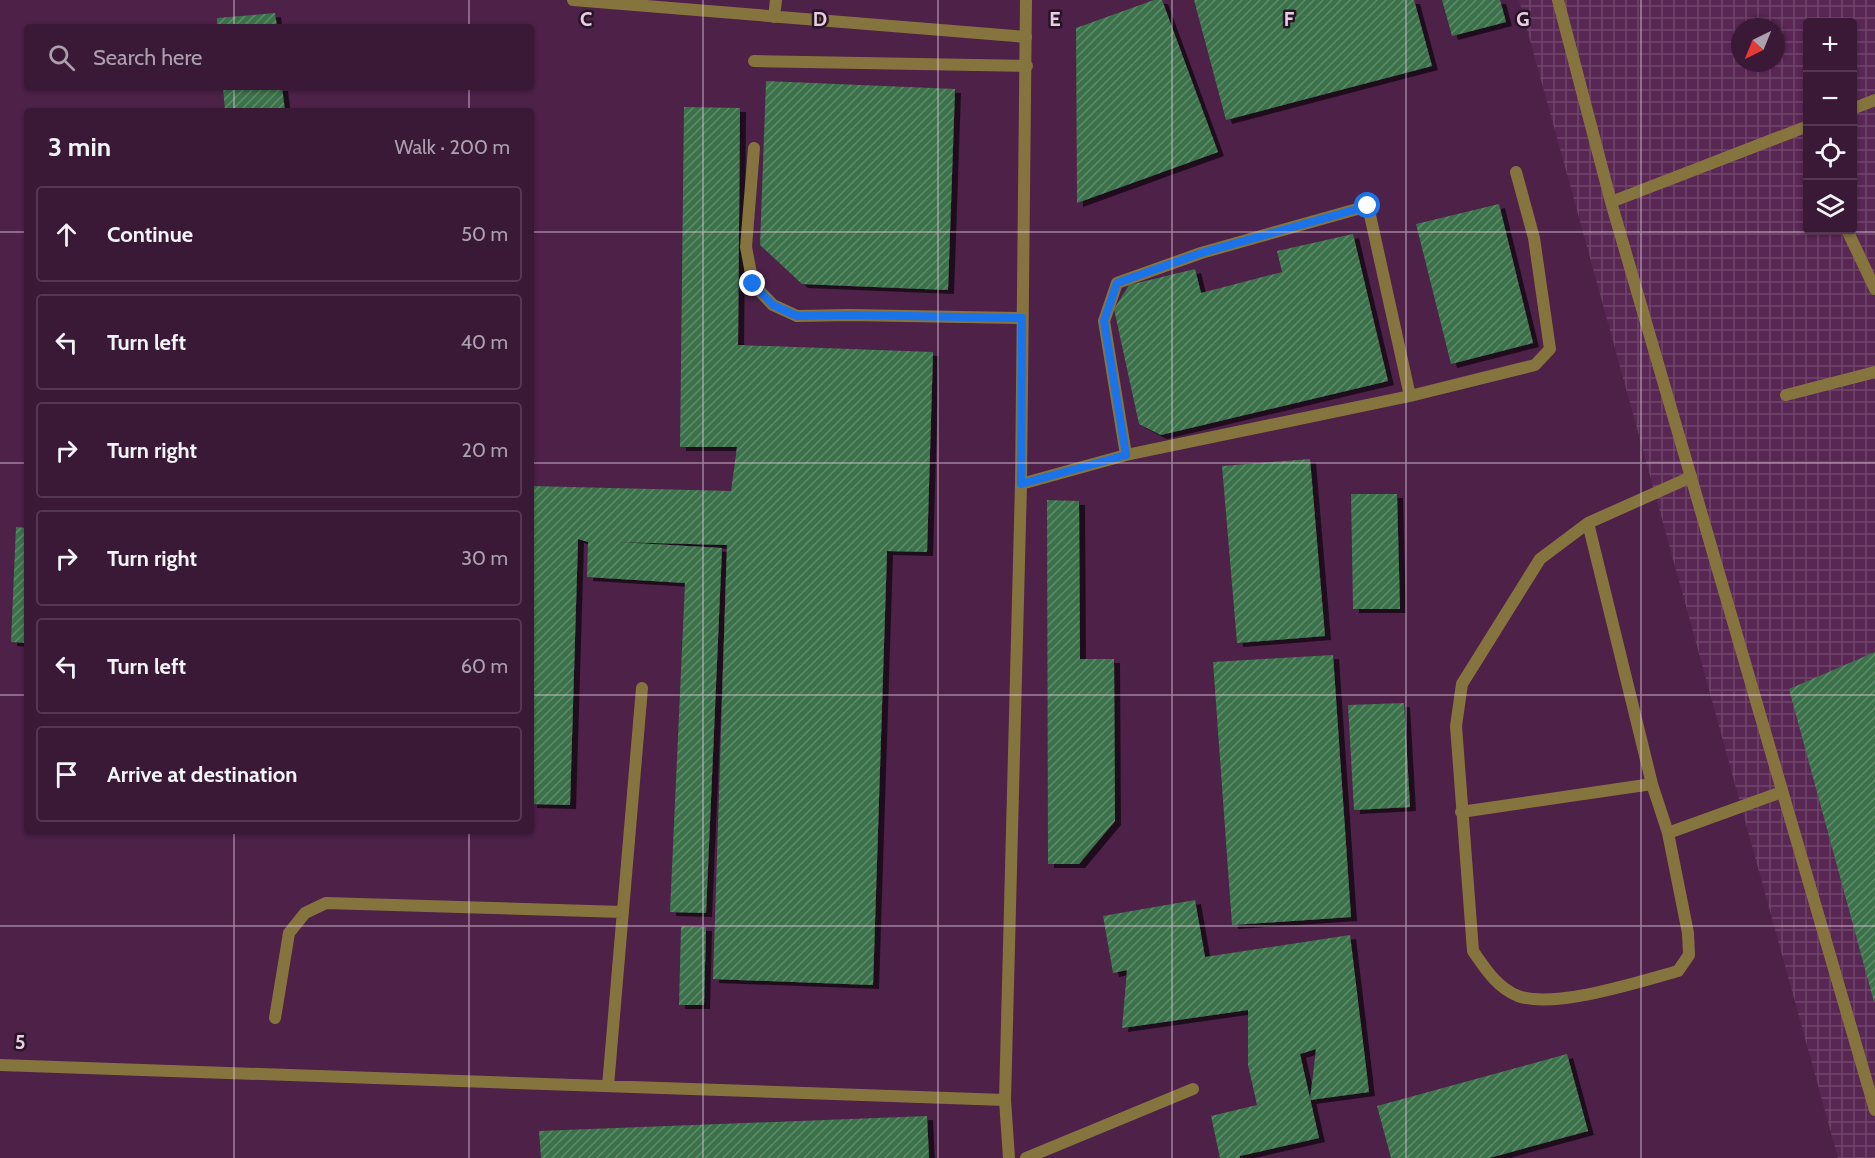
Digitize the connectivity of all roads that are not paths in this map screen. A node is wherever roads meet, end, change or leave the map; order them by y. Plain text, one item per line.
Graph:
1 (573, 0) edge
2 (776, 0) edge
3 (1026, 0) edge
4 (1558, 0) edge
5 (774, 16) junction
6 (1026, 38) junction
7 (754, 61) dead end
8 (1027, 66) junction
9 (1875, 100) edge
10 (1857, 107) edge
11 (1803, 128) edge
12 (754, 148) dead end
13 (1516, 172) dead end
14 (1611, 201) junction
15 (1849, 234) edge
16 (1875, 289) edge
17 (1022, 318) junction
18 (1875, 372) edge
19 (1786, 395) dead end
20 (1410, 396) junction
21 (1126, 455) junction
22 (1691, 477) junction
23 (1021, 484) junction
24 (1587, 523) junction
25 (642, 687) dead end
26 (1652, 784) junction
27 (1782, 792) junction
28 (1461, 812) junction
29 (1668, 833) junction
30 (623, 912) junction
31 (275, 1018) dead end
32 (0, 1065) edge
33 (608, 1086) junction
34 (1193, 1089) dead end
35 (1005, 1100) junction
36 (1875, 1110) edge
37 (1008, 1158) edge
38 (1026, 1158) edge

1 - 5 street
2 - 5 street
3 - 6 street
4 - 14 street
5 - 6 street
6 - 8 street
7 - 8 street
8 - 17 street
9 - 10 street
11 - 14 street
12 - 17 street
13 - 20 street
14 - 22 street
15 - 16 street
17 - 23 street
18 - 19 street
20 - 21 street
20 - 21 street
21 - 23 street
22 - 24 street
22 - 27 street
23 - 35 street
24 - 26 street
24 - 28 street
25 - 30 street
26 - 28 street
26 - 29 street
27 - 29 street
27 - 36 street
28 - 29 street
30 - 31 street
30 - 33 street
32 - 33 street
33 - 35 street
34 - 38 street
35 - 37 street

